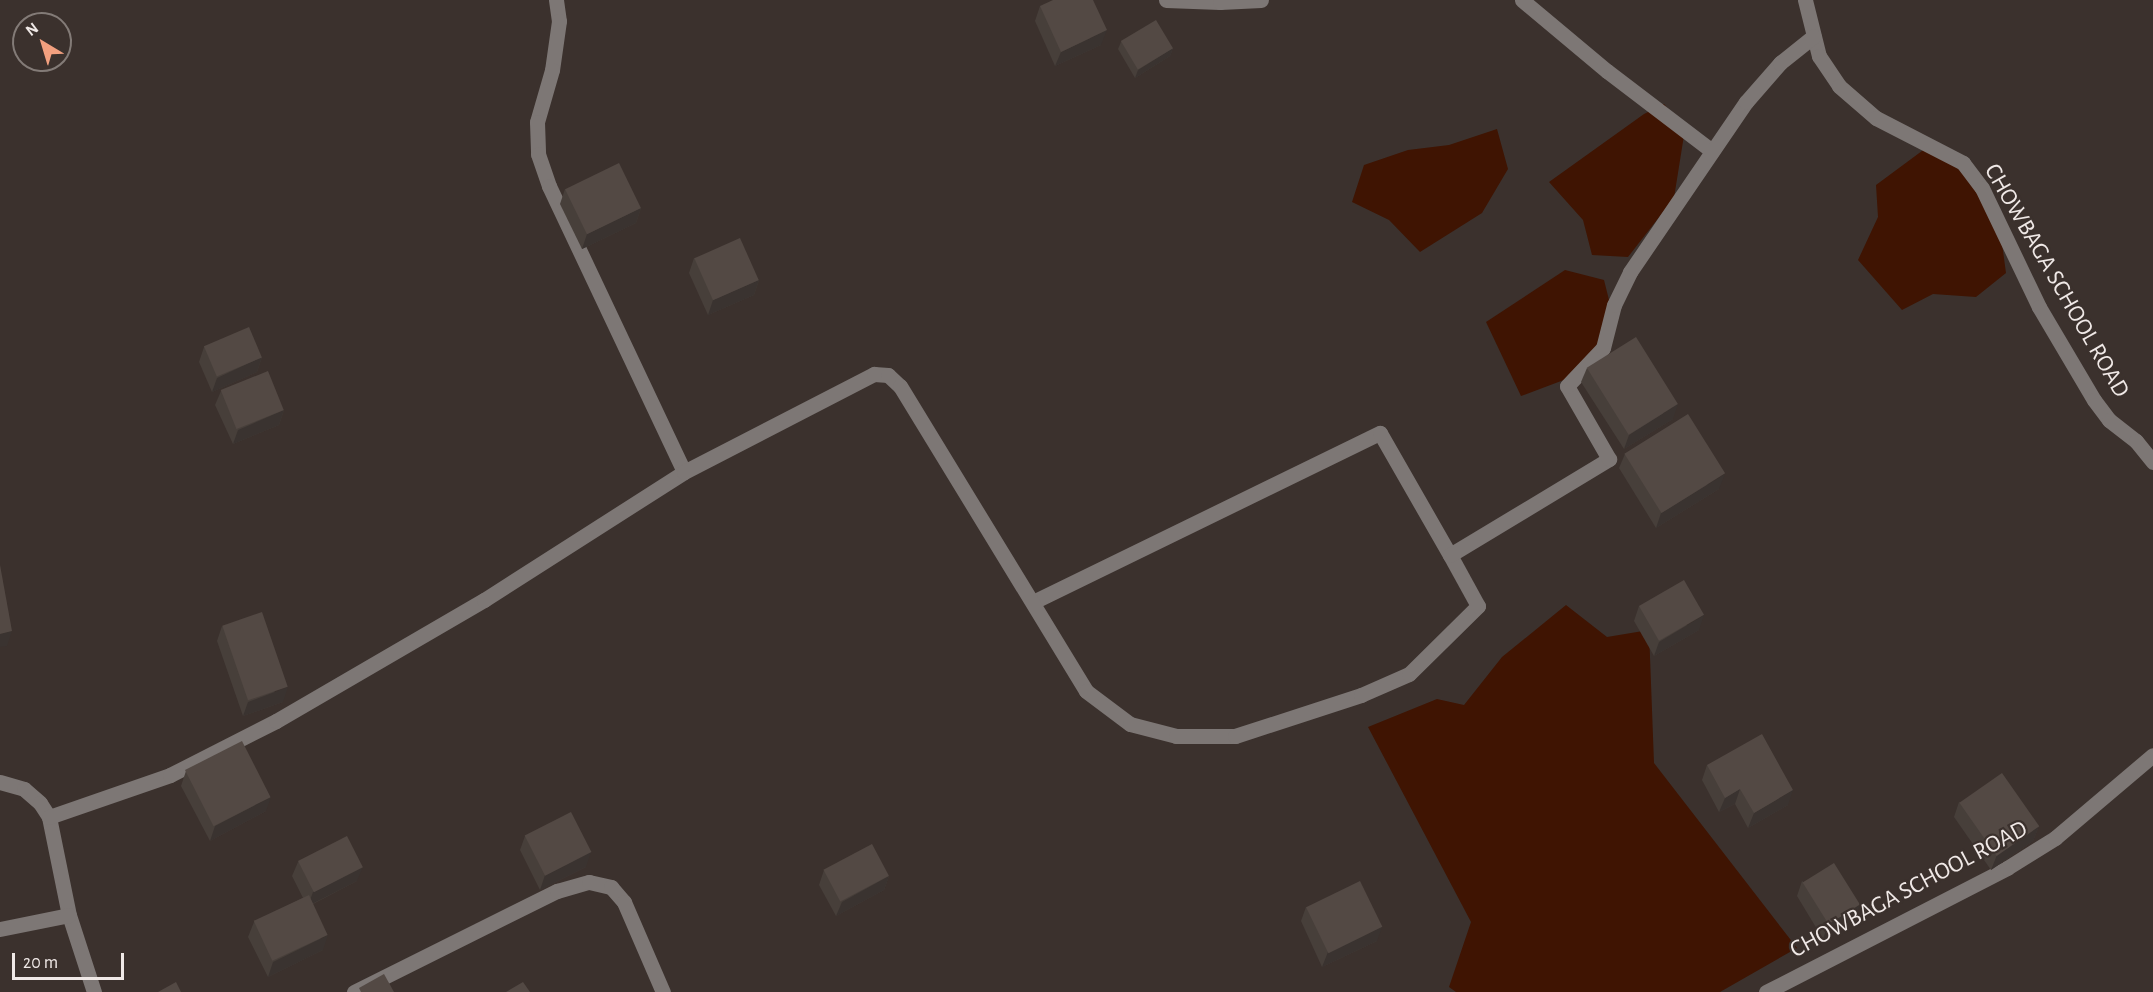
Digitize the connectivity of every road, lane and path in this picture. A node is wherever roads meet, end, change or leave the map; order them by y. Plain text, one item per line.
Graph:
1 (556, 0) edge
2 (1166, 0) edge
3 (1261, 0) edge
4 (1805, 0) edge
5 (1533, 3) edge
6 (1814, 36) junction
7 (1712, 151) junction
8 (2153, 462) edge
9 (684, 472) junction
10 (1450, 555) junction
11 (1033, 602) junction
12 (2153, 754) edge
13 (0, 782) edge
14 (49, 817) junction
15 (69, 915) junction
16 (0, 929) edge
17 (94, 992) edge
18 (354, 992) edge
19 (663, 992) edge
20 (1766, 992) edge

1 - 9 street
2 - 3 street
4 - 6 street, CHOWBAGA SCHOOL ROAD
5 - 7 street
6 - 7 street
6 - 8 street, CHOWBAGA SCHOOL ROAD
7 - 10 street
9 - 11 street
9 - 14 street
10 - 11 street
10 - 11 street
12 - 20 street, CHOWBAGA SCHOOL ROAD
13 - 14 street
14 - 15 street
15 - 16 street
15 - 17 street
18 - 19 street

